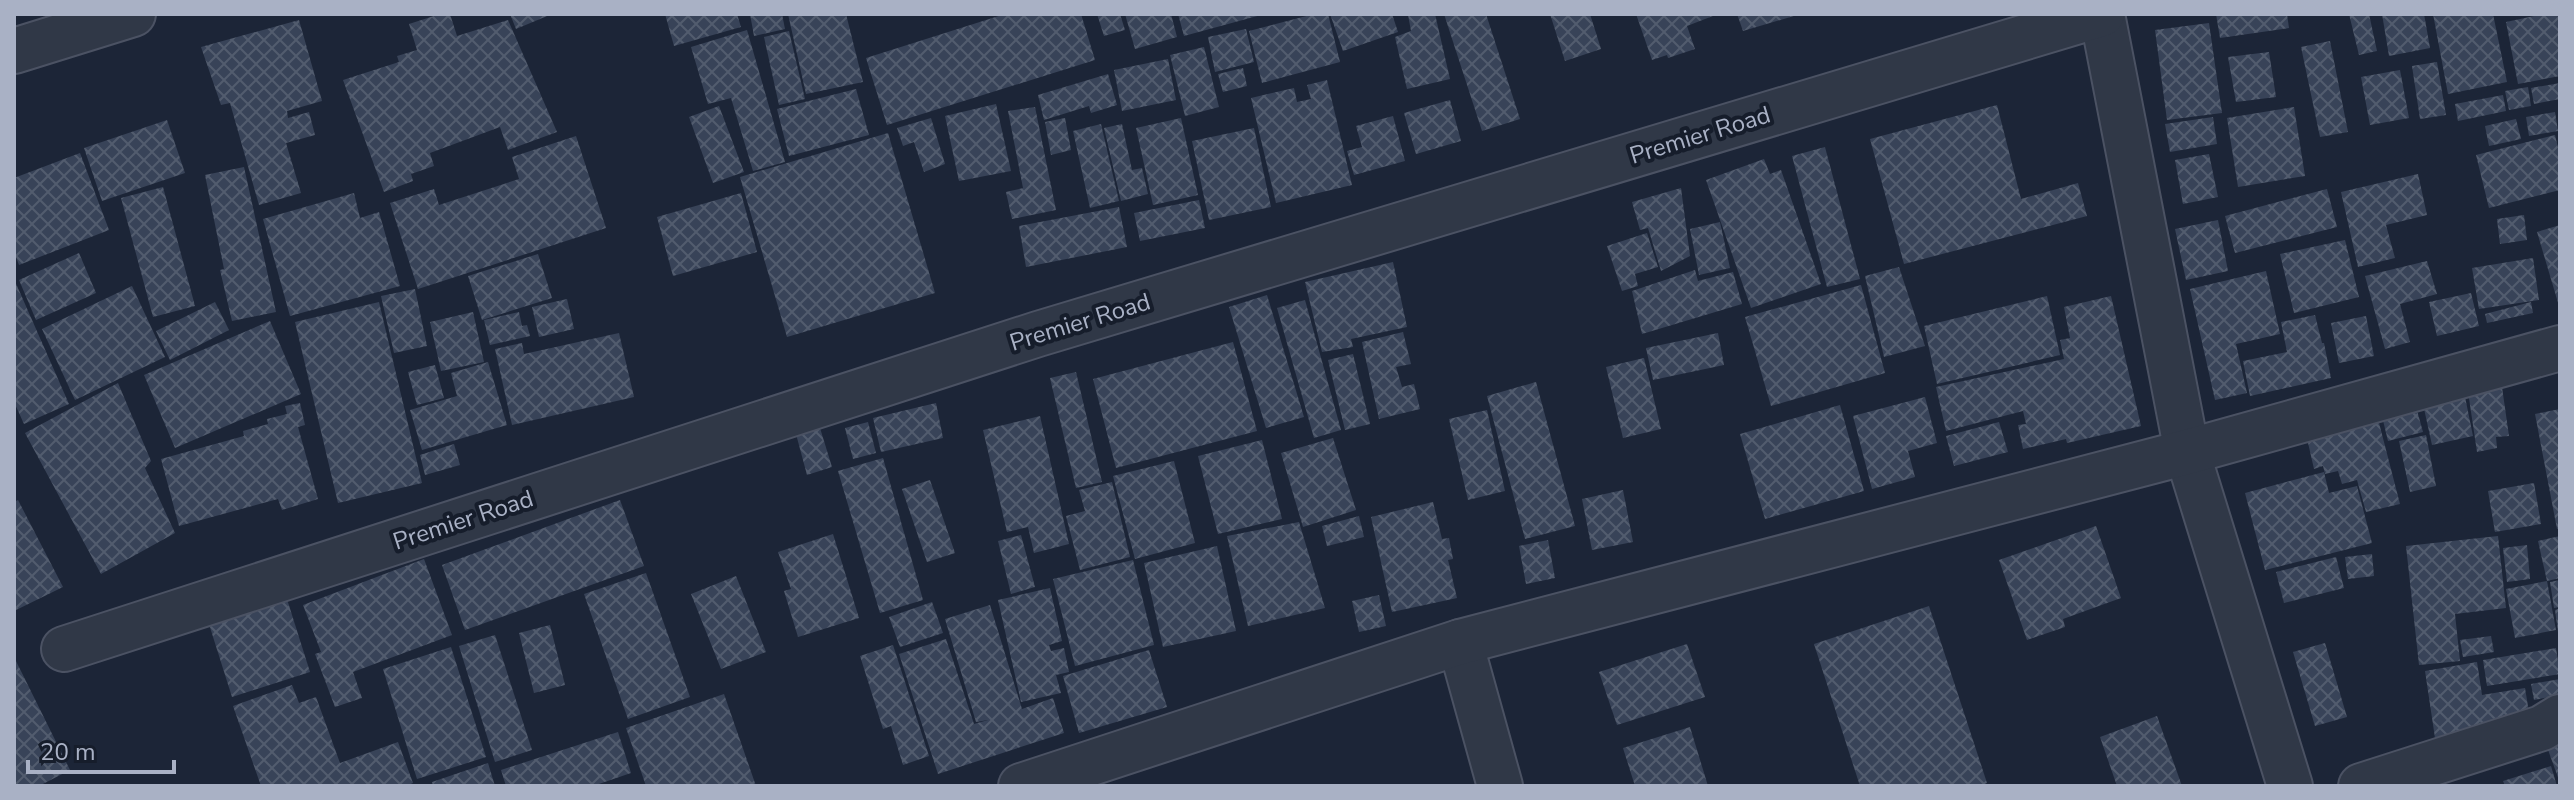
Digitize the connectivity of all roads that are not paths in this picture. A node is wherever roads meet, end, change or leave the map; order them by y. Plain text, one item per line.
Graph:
1 (133, 14) edge
2 (2102, 14) edge
3 (14, 51) edge
4 (2560, 348) edge
5 (2187, 452) junction
6 (1460, 642) junction
7 (64, 649) dead end
8 (2560, 717) edge
9 (1021, 786) edge
10 (1500, 786) edge
11 (2290, 786) edge
12 (2361, 786) edge

1 - 3 street
2 - 5 street
2 - 7 street, Premier Road
4 - 5 street
5 - 6 street
5 - 11 street
6 - 9 street
6 - 10 street
8 - 12 street

